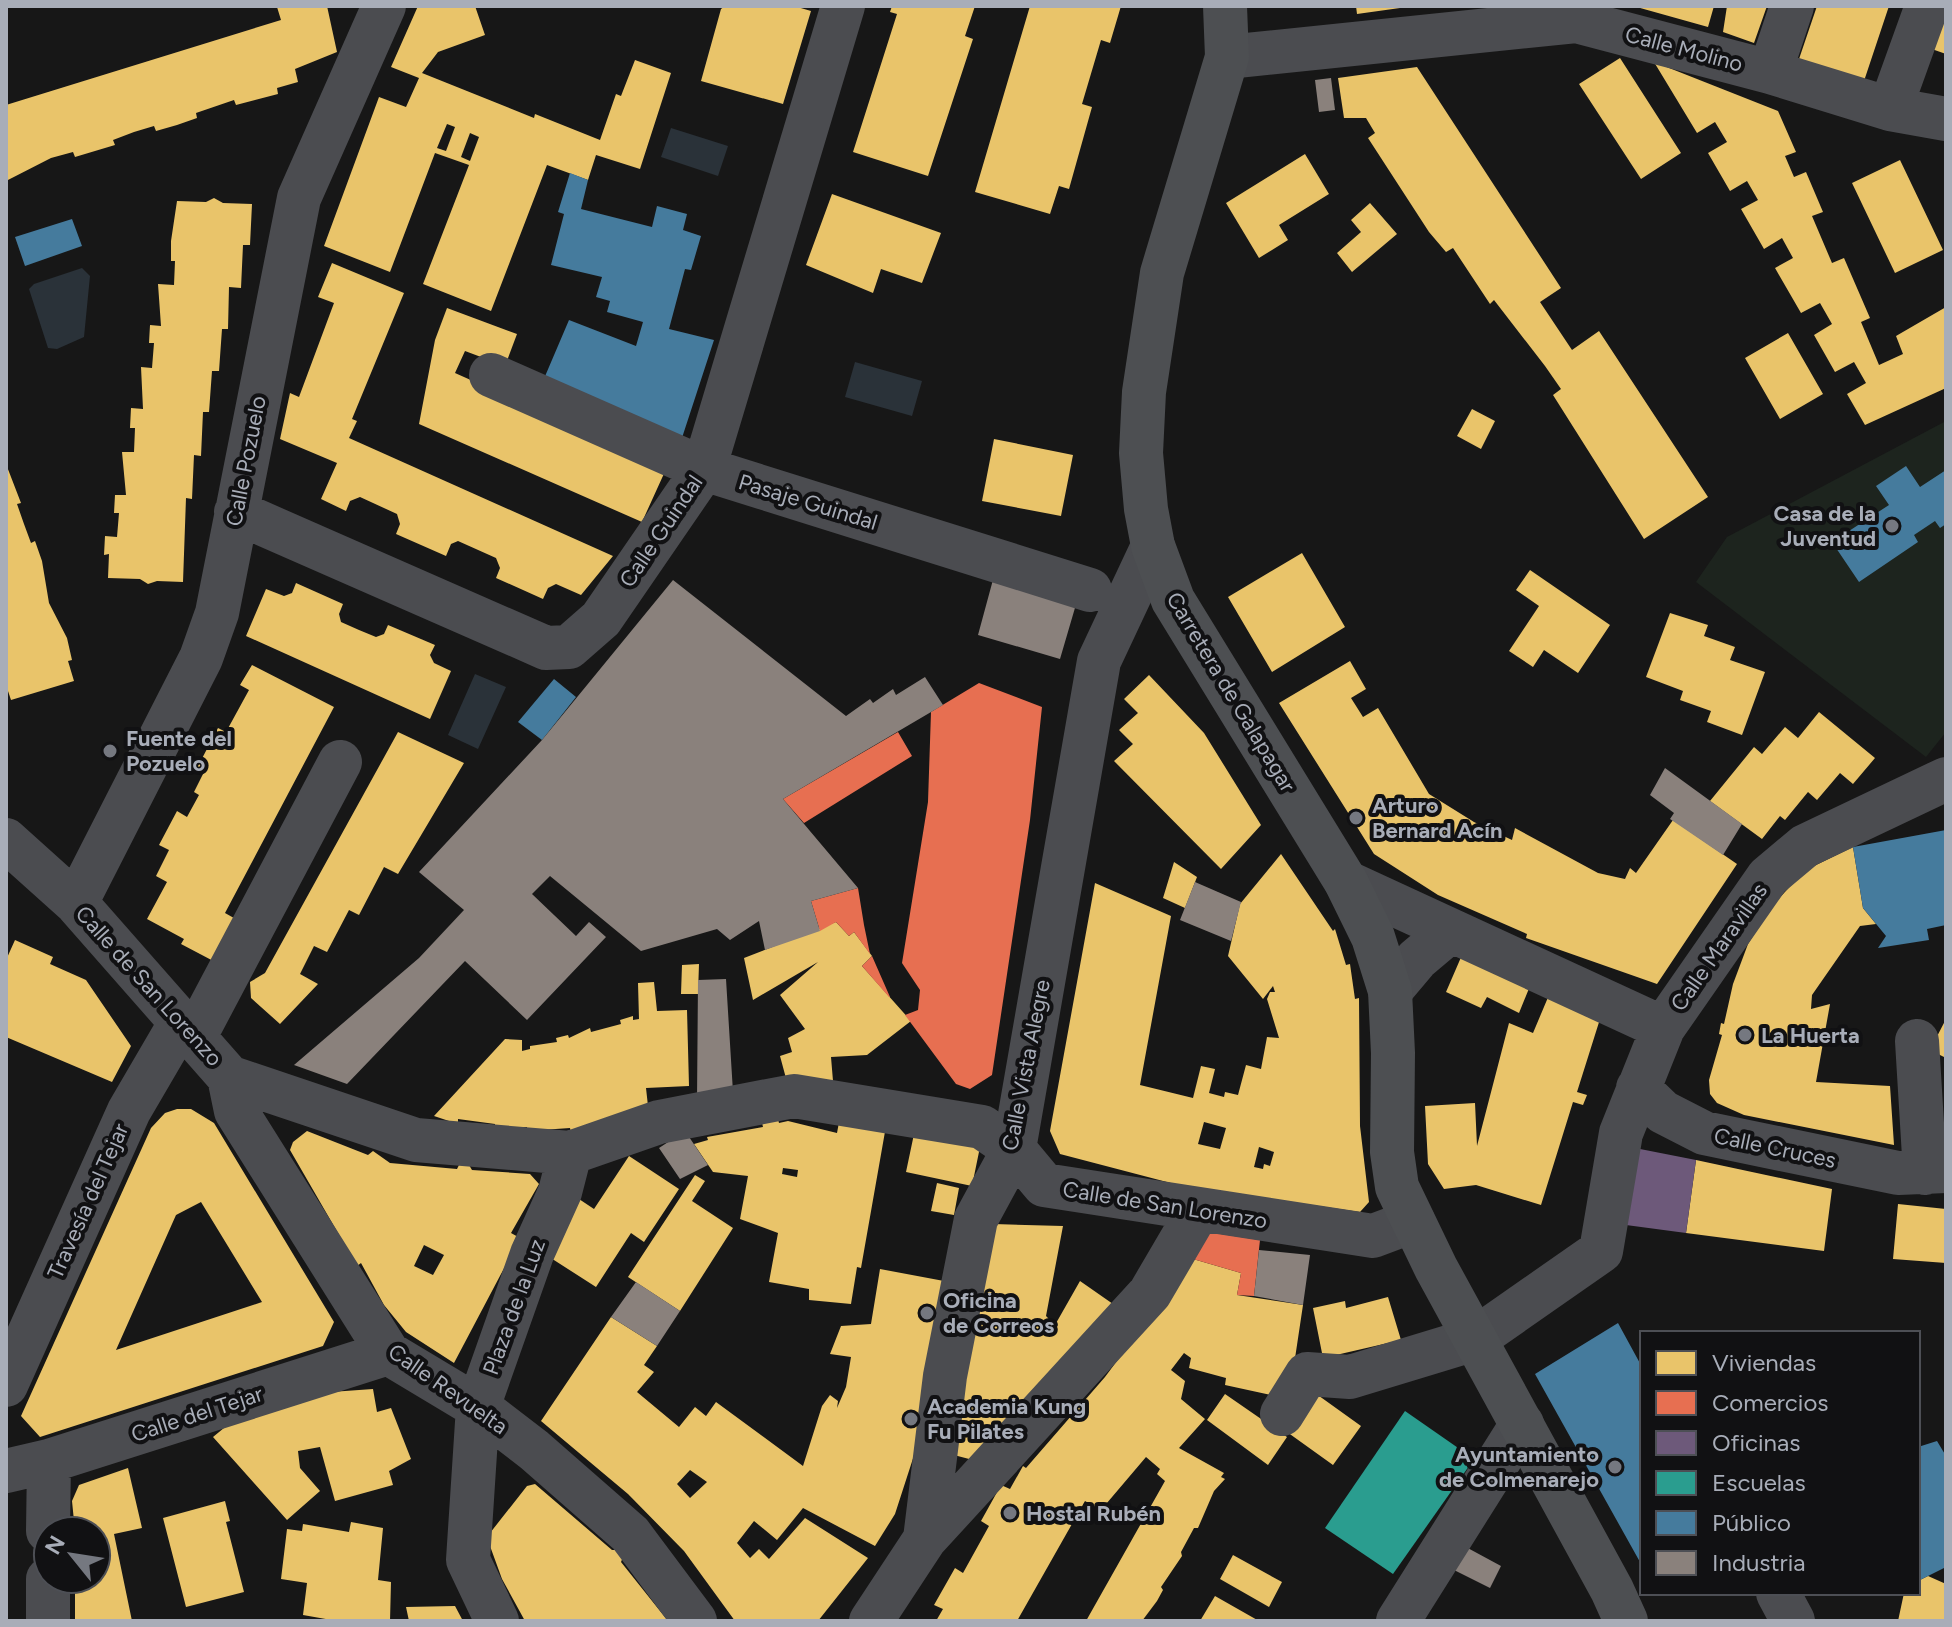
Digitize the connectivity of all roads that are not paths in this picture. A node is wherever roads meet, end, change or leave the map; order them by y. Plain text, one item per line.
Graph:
1 (384, 6) edge
2 (843, 6) edge
3 (1225, 6) edge
4 (1792, 6) edge
5 (1927, 6) edge
6 (1227, 57) junction
7 (1770, 72) junction
8 (1890, 109) junction
9 (1946, 119) edge
10 (491, 375) dead end
11 (704, 469) junction
12 (236, 512) junction
13 (1153, 546) junction
14 (1090, 590) dead end
15 (340, 762) dead end
16 (1946, 779) edge
17 (7, 838) edge
18 (1346, 882) junction
19 (76, 903) junction
20 (1449, 932) junction
21 (1390, 991) junction
22 (1663, 1028) junction
23 (188, 1030) junction
24 (1917, 1041) dead end
25 (229, 1077) junction
26 (1638, 1088) junction
27 (1014, 1149) junction
28 (570, 1153) junction
29 (1936, 1172) edge
30 (1198, 1211) junction
31 (1413, 1221) junction
32 (1475, 1339) junction
33 (388, 1353) junction
34 (6, 1385) edge
35 (478, 1407) junction
36 (1282, 1414) dead end
37 (1522, 1424) junction
38 (49, 1461) junction
39 (6, 1471) edge
40 (48, 1515) edge
41 (925, 1539) junction
42 (48, 1595) edge
43 (1779, 1595) edge
44 (48, 1621) edge
45 (497, 1621) edge
46 (695, 1621) edge
47 (871, 1621) edge
48 (1398, 1621) edge
49 (1626, 1621) edge
50 (1793, 1621) edge

1 - 12 street, Calle Pozuelo
2 - 11 street, Calle Guindal
3 - 6 main road, Carretera de Galapagar
4 - 7 street
5 - 8 street
6 - 7 street, Calle Molino
6 - 13 main road, Carretera de Galapagar
7 - 8 street, Calle Molino
8 - 9 street, Calle Molino
10 - 11 street, Pasaje Guindal
11 - 12 street, Calle Guindal
11 - 14 street, Pasaje Guindal
12 - 19 street, Calle Pozuelo
13 - 18 main road, Carretera de Galapagar
13 - 27 street, Calle Vista Alegre
15 - 23 street, Travesía del Tejar
16 - 22 street, Calle Maravillas
17 - 19 street, Calle de San Lorenzo
18 - 20 street, Calle Maravillas
18 - 21 main road, Carretera de Galapagar
19 - 23 street, Calle de San Lorenzo
20 - 21 street
20 - 22 street, Calle Maravillas
21 - 31 main road, Carretera de Galapagar
22 - 26 street, Calle Maravillas
23 - 25 street, Calle de San Lorenzo
23 - 34 street, Travesía del Tejar
24 - 29 street, Calle Cruces
25 - 28 street, Calle de San Lorenzo
25 - 33 street, Calle Revuelta
26 - 29 street, Calle Cruces
26 - 32 street, Calle Maravillas
27 - 28 street, Calle de San Lorenzo
27 - 30 street, Calle de San Lorenzo
27 - 41 street, Calle Vista Alegre
28 - 35 street, Plaza de la Luz
30 - 31 street, Calle de San Lorenzo
30 - 41 street
31 - 32 main road, Carretera de Galapagar
32 - 36 street
32 - 37 main road, Carretera de Galapagar
33 - 35 street, Calle Revuelta
33 - 38 street, Calle del Tejar
35 - 45 street, Plaza de la Luz
35 - 46 street, Calle Revuelta
37 - 48 street
37 - 49 main road, Carretera de Galapagar
38 - 39 street, Calle del Tejar
38 - 40 street
41 - 47 street, Calle Vista Alegre
42 - 44 street
43 - 50 street

